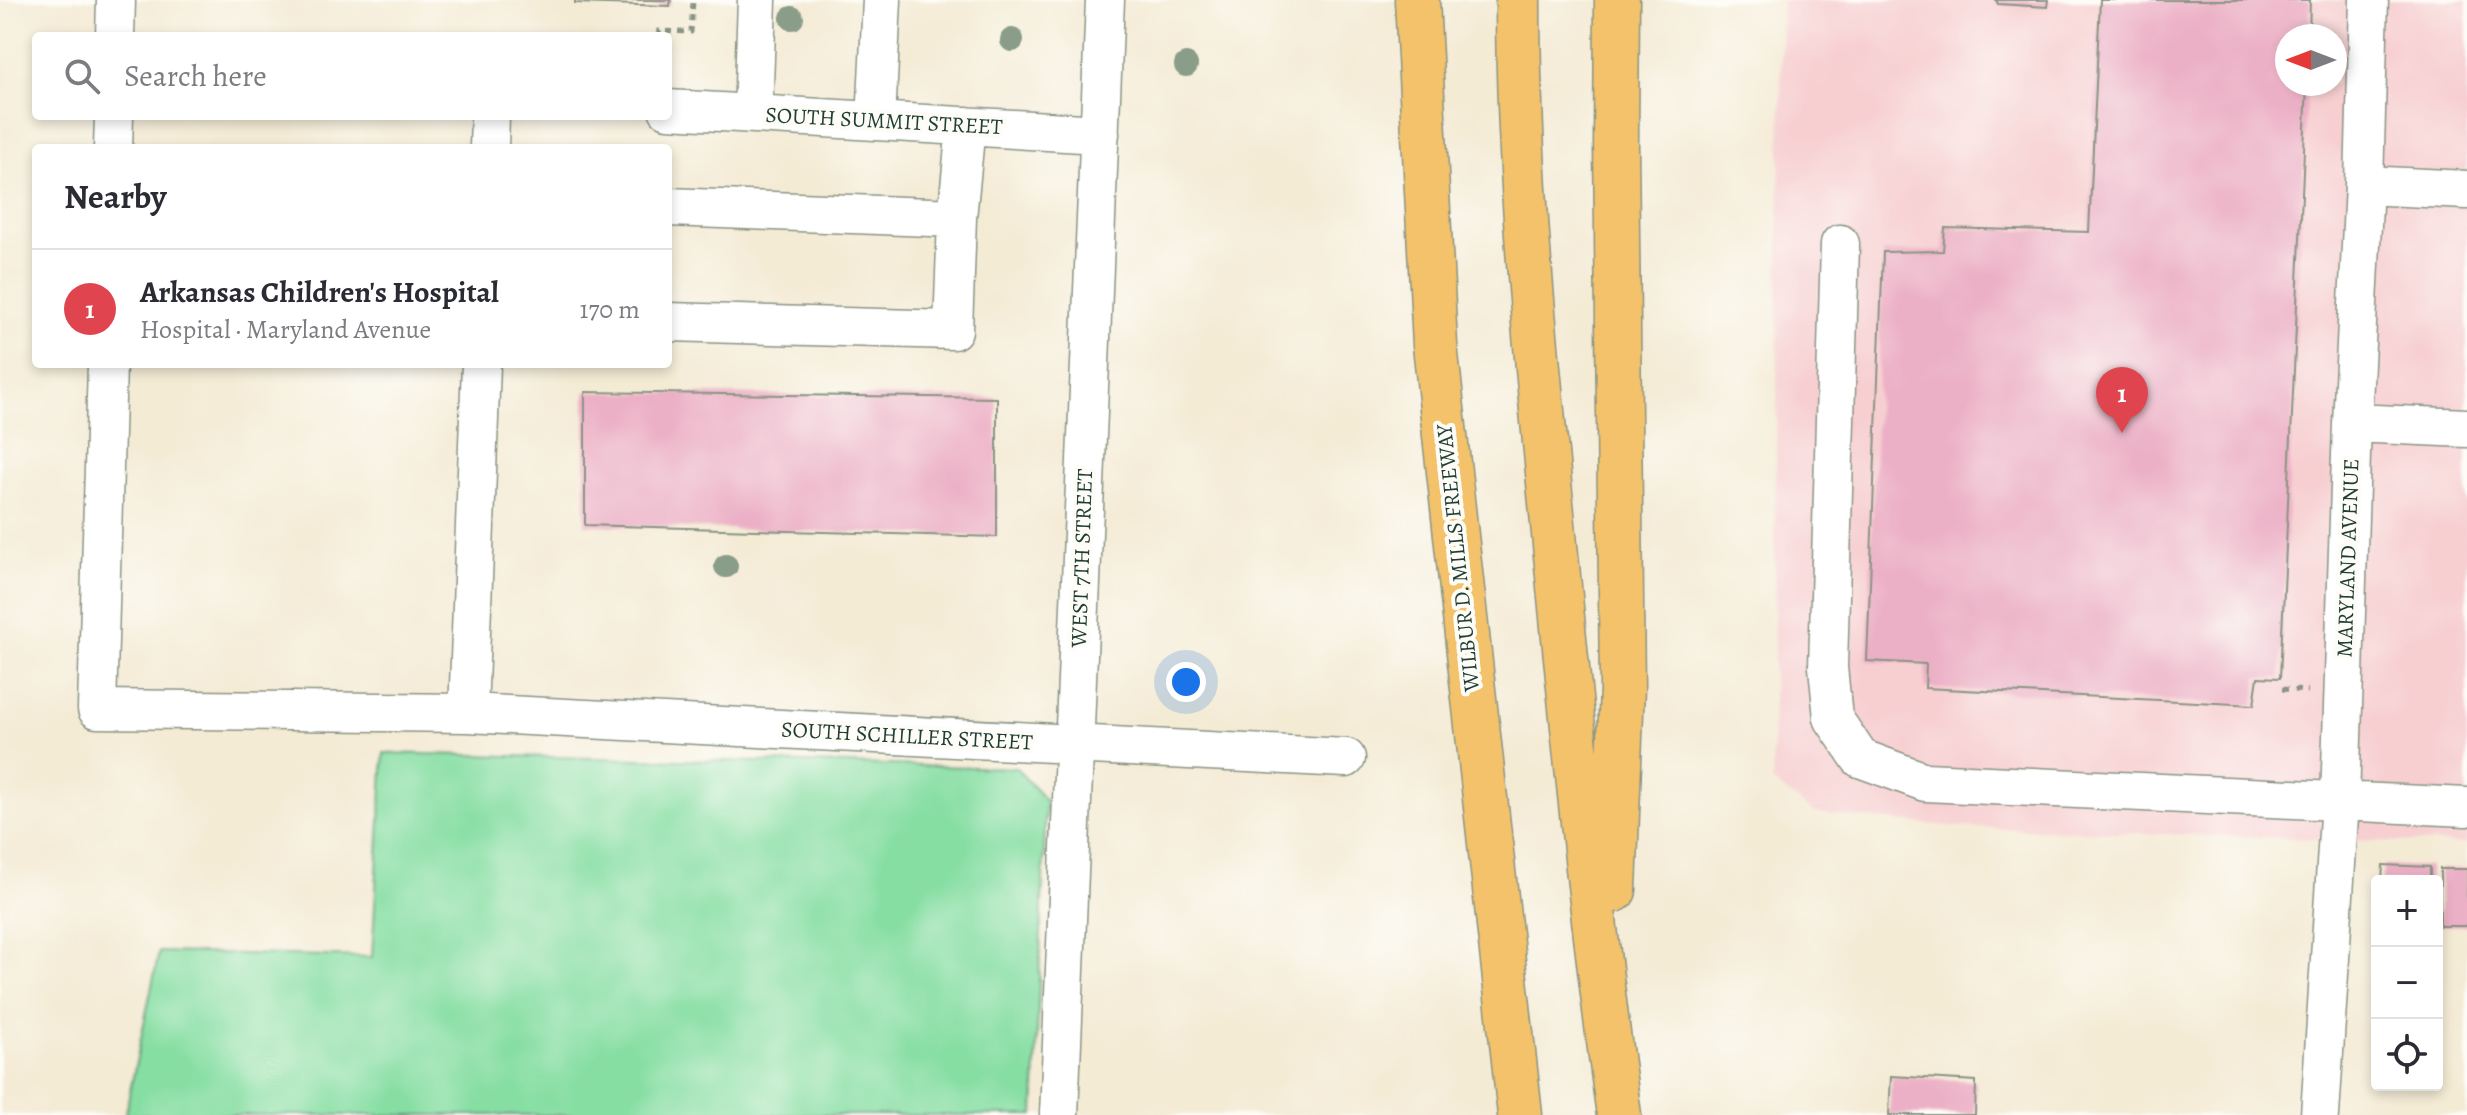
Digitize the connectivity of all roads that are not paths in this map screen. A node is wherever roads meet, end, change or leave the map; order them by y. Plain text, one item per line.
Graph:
1 (116, 0) edge
2 (757, 0) edge
3 (882, 0) edge
4 (1105, 0) edge
5 (1388, 0) edge
6 (1417, 0) edge
7 (1518, 0) edge
8 (1617, 0) edge
9 (2369, 0) edge
10 (115, 32) edge
11 (672, 109) edge
12 (753, 114) junction
13 (114, 120) edge
14 (490, 120) edge
15 (876, 121) junction
16 (966, 126) junction
17 (1100, 134) junction
18 (113, 144) edge
19 (489, 144) edge
20 (2364, 185) junction
21 (2467, 190) edge
22 (672, 207) edge
23 (957, 218) junction
24 (1427, 230) junction
25 (1840, 244) dead end
26 (672, 322) edge
27 (107, 368) edge
28 (481, 368) edge
29 (2352, 423) junction
30 (2467, 428) edge
31 (468, 713) junction
32 (1075, 744) junction
33 (1346, 758) dead end
34 (2340, 801) junction
35 (2467, 807) edge
36 (1609, 1041) junction
37 (1059, 1115) edge
38 (1520, 1115) edge
39 (1619, 1115) edge
40 (2320, 1115) edge

1 - 10 street
2 - 12 street
3 - 15 street
4 - 17 street, WEST 7TH STREET
5 - 24 highway
6 - 24 highway, WILBUR D. MILLS FREEWAY
7 - 36 highway
8 - 36 highway
9 - 20 street, MARYLAND AVENUE
11 - 12 street, SOUTH SUMMIT STREET
12 - 15 street, SOUTH SUMMIT STREET
13 - 18 street
14 - 19 street
15 - 16 street, SOUTH SUMMIT STREET
16 - 17 street, SOUTH SUMMIT STREET
16 - 23 street
17 - 32 street, WEST 7TH STREET
20 - 21 street
20 - 29 street, MARYLAND AVENUE
22 - 23 street
23 - 26 street
24 - 38 highway, WILBUR D. MILLS FREEWAY
25 - 34 street
27 - 31 street, SOUTH SCHILLER STREET
28 - 31 street
29 - 30 street
29 - 34 street, MARYLAND AVENUE
31 - 32 street, SOUTH SCHILLER STREET
32 - 33 street, SOUTH SCHILLER STREET
32 - 37 street, WEST 7TH STREET
34 - 35 street
34 - 40 street, MARYLAND AVENUE
36 - 39 highway

